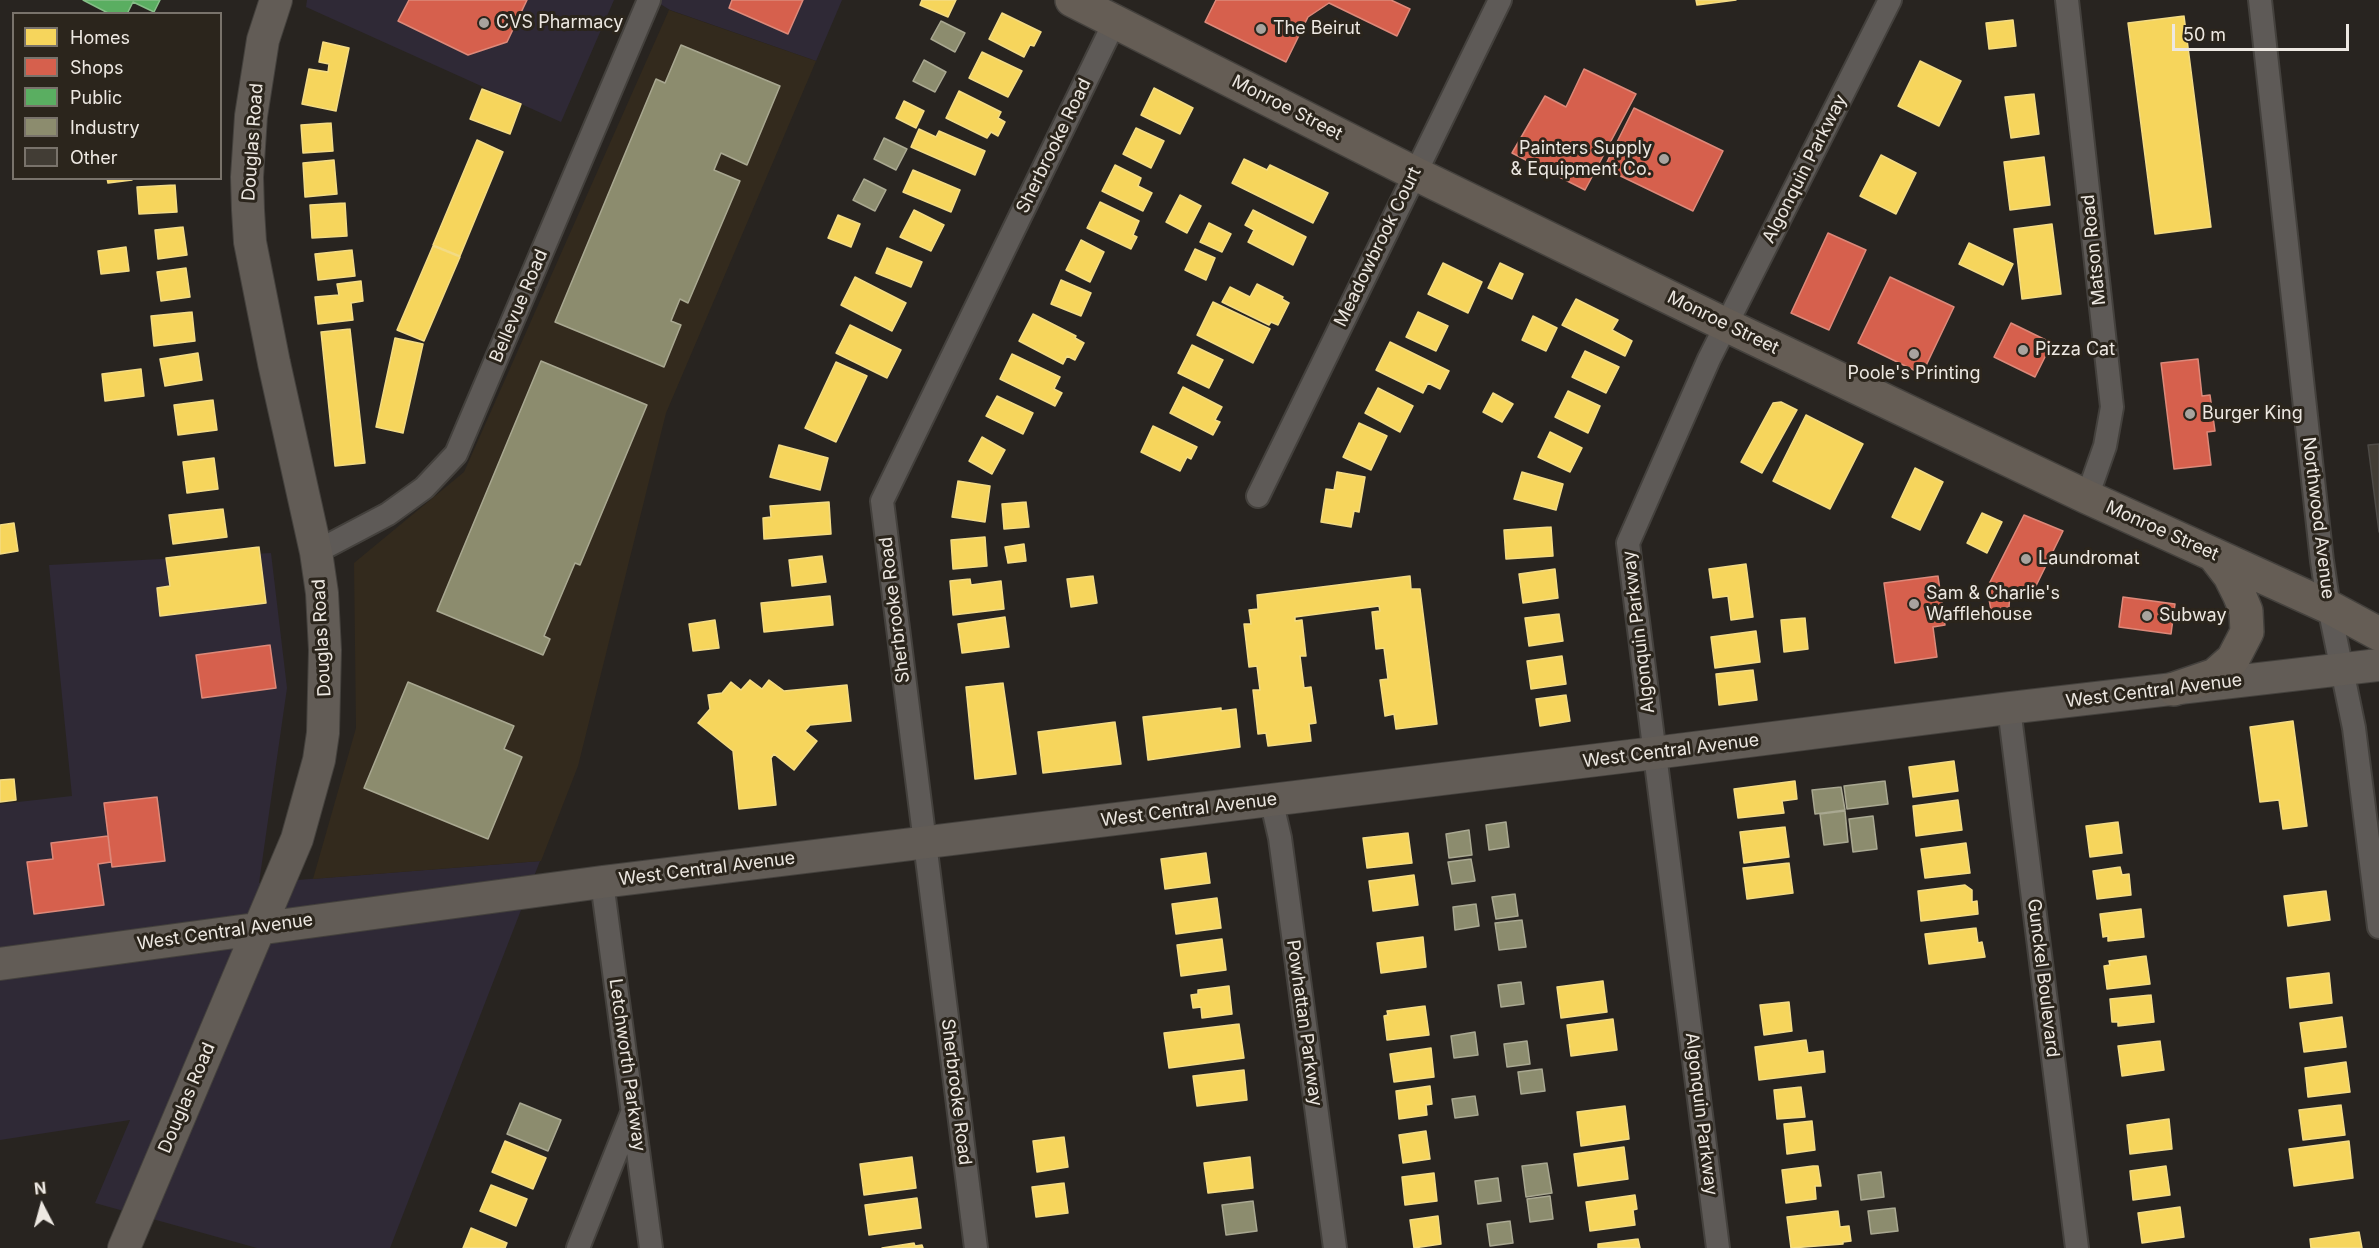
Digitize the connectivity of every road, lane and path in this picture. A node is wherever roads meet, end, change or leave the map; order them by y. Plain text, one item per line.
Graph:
1 (276, 0) edge
2 (649, 0) edge
3 (1500, 0) edge
4 (1890, 0) edge
5 (2067, 0) edge
6 (2260, 0) edge
7 (1095, 8) edge
8 (1414, 173) junction
9 (1726, 325) junction
10 (1258, 496) dead end
11 (2087, 498) junction
12 (316, 552) junction
13 (2213, 554) junction
14 (2329, 607) junction
15 (2379, 634) edge
16 (2379, 665) edge
17 (2341, 669) junction
18 (2174, 689) junction
19 (2009, 708) junction
20 (1654, 753) junction
21 (1270, 799) junction
22 (924, 842) junction
23 (602, 882) junction
24 (260, 927) junction
25 (2379, 927) edge
26 (0, 964) edge
27 (633, 1112) junction
28 (124, 1248) edge
29 (578, 1248) edge
30 (651, 1248) edge
31 (976, 1248) edge
32 (1335, 1248) edge
33 (1718, 1248) edge
34 (2077, 1248) edge

1 - 12 main road, Douglas Road
2 - 12 street, Bellevue Road
3 - 8 street, Meadowbrook Court
4 - 9 street, Algonquin Parkway
5 - 11 street, Matson Road
6 - 14 street, Northwood Avenue
7 - 8 main road, Monroe Street
7 - 22 street, Sherbrooke Road
8 - 9 main road, Monroe Street
8 - 10 street, Meadowbrook Court
9 - 11 main road, Monroe Street
9 - 20 street, Algonquin Parkway
11 - 13 main road, Monroe Street
12 - 24 main road, Douglas Road
13 - 14 main road, Monroe Street
13 - 18 main road
14 - 15 main road, Monroe Street
14 - 17 street, Northwood Avenue
16 - 17 main road, West Central Avenue
17 - 18 main road, West Central Avenue
17 - 25 street, Northwood Avenue
18 - 19 main road, West Central Avenue
19 - 20 main road, West Central Avenue
19 - 34 street, Gunckel Boulevard
20 - 21 main road, West Central Avenue
20 - 33 street, Algonquin Parkway
21 - 22 main road, West Central Avenue
21 - 32 street, Powhattan Parkway
22 - 23 main road, West Central Avenue
22 - 31 street, Sherbrooke Road
23 - 24 main road, West Central Avenue
23 - 27 street, Letchworth Parkway
24 - 26 main road, West Central Avenue
24 - 28 main road, Douglas Road
27 - 29 street
27 - 30 street, Letchworth Parkway

